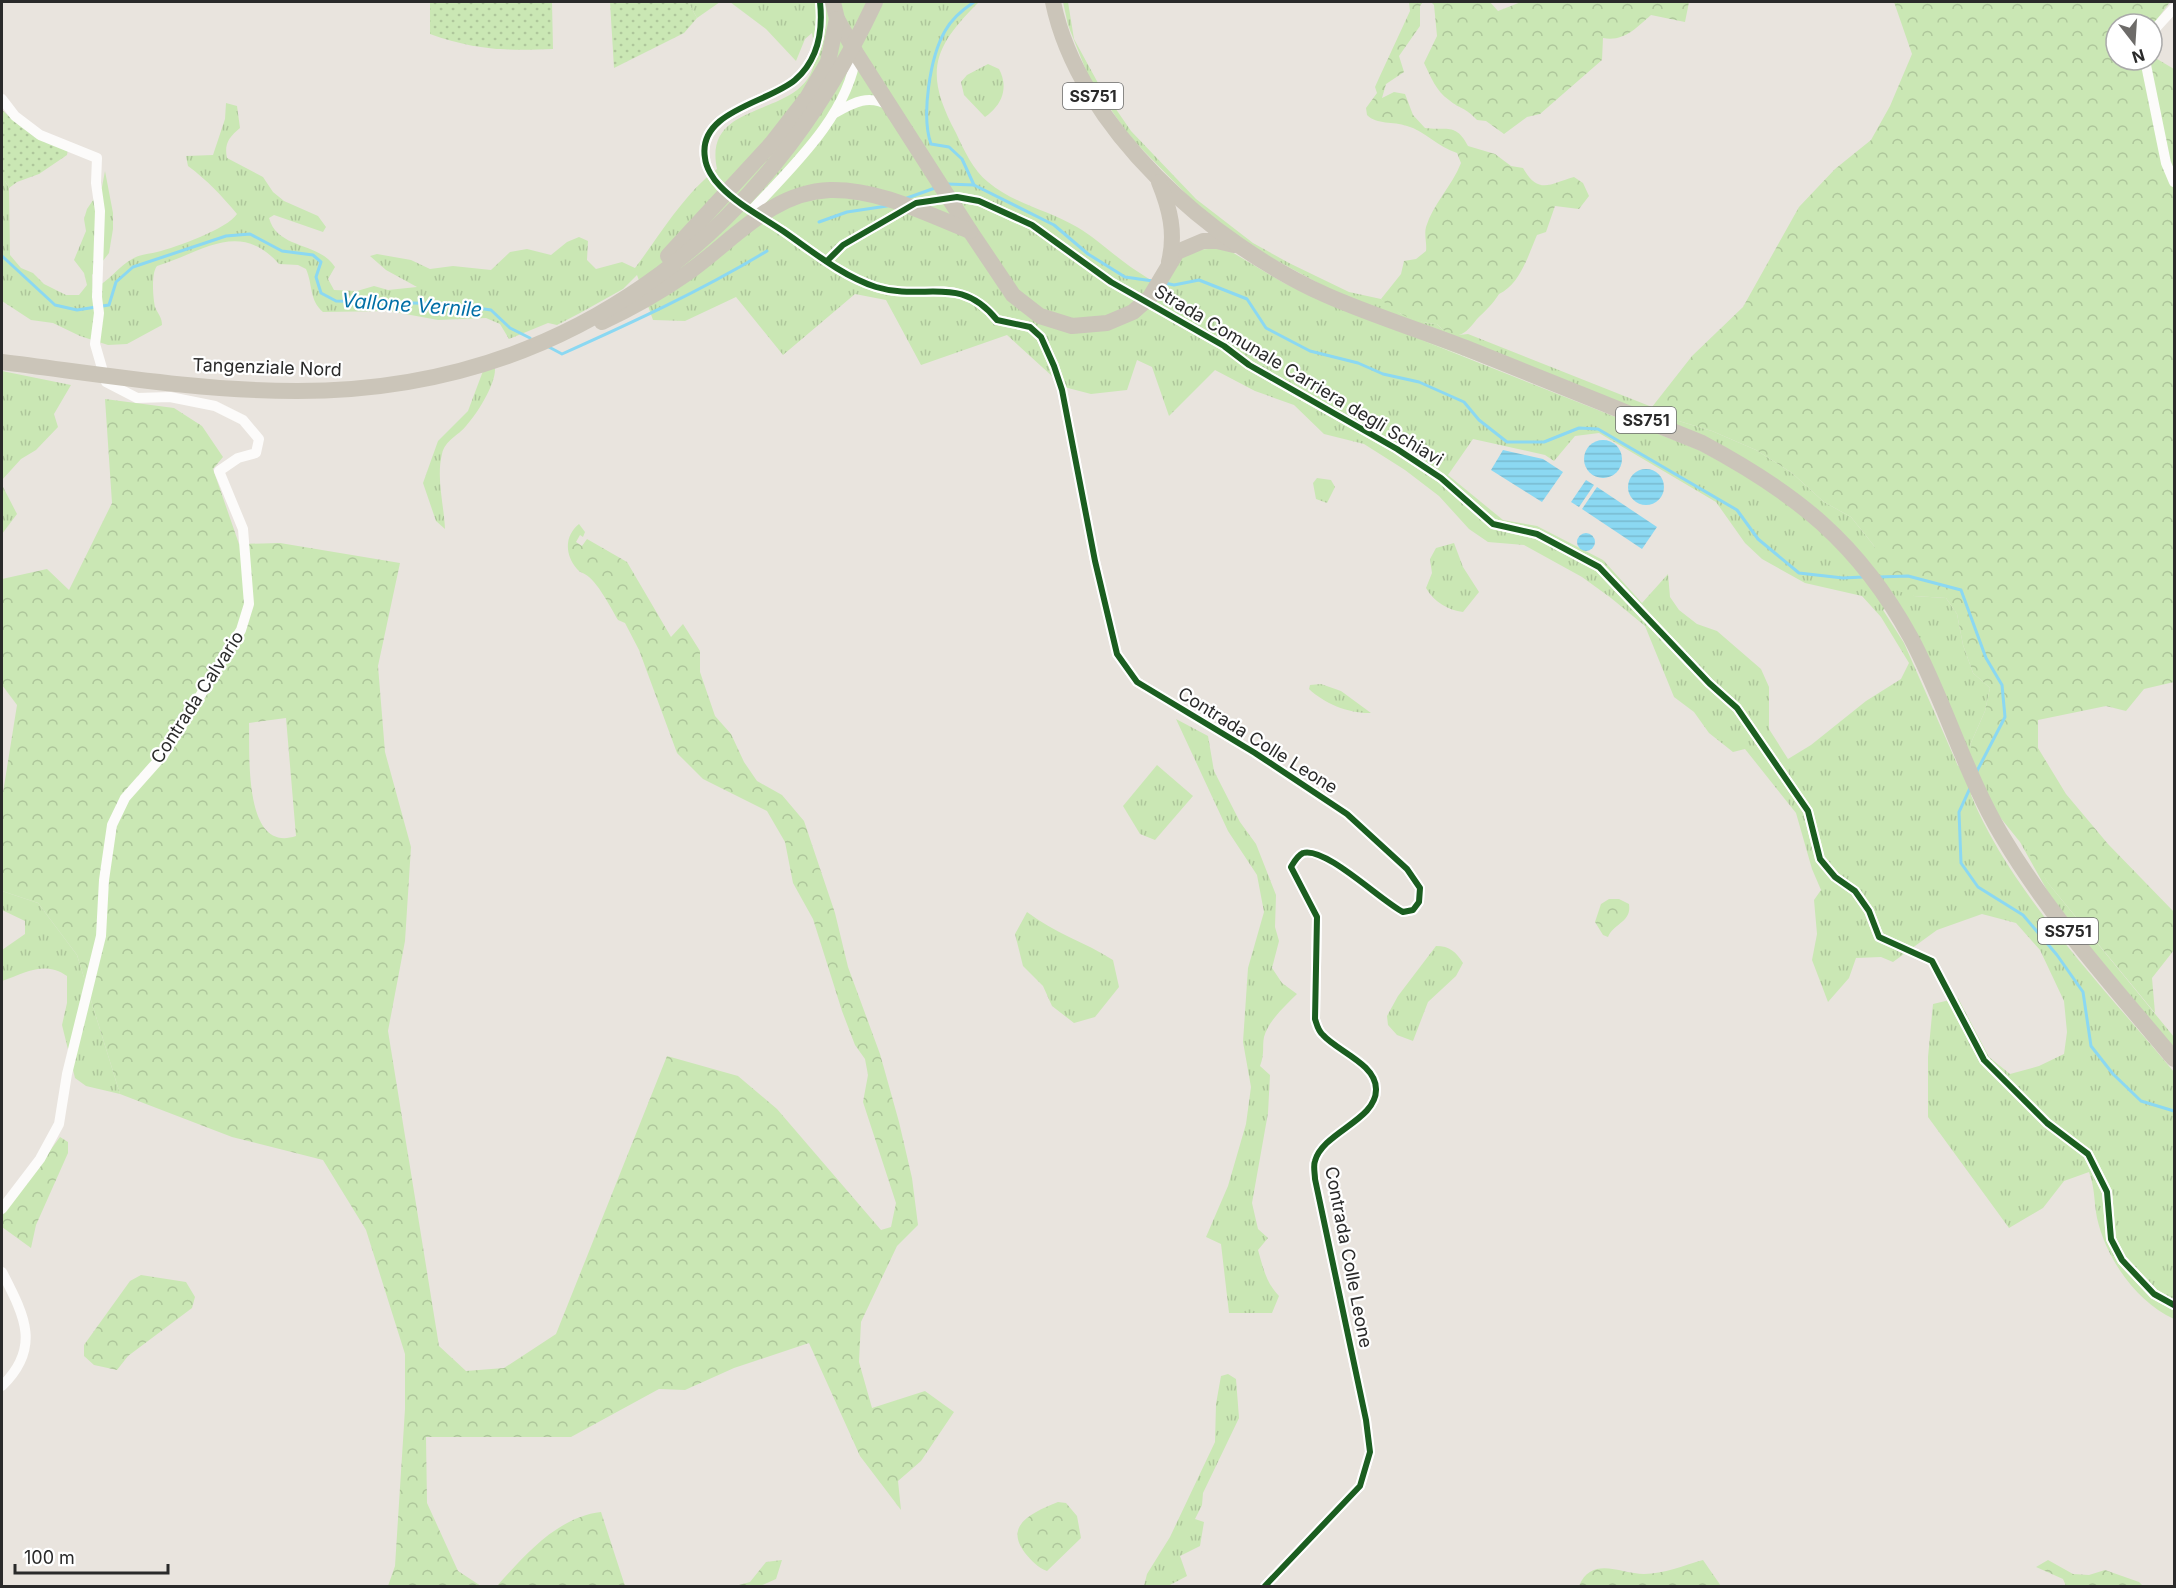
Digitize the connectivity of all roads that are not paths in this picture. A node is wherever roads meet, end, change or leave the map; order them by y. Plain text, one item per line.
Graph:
1 (820, 2) edge
2 (833, 2) edge
3 (875, 2) edge
4 (1053, 2) edge
5 (2175, 8) edge
6 (837, 19) junction
7 (2164, 19) edge
8 (856, 53) junction
9 (2147, 72) edge
10 (2, 99) edge
11 (896, 114) junction
12 (832, 115) junction
13 (1157, 177) junction
14 (2175, 182) edge
15 (752, 210) junction
16 (970, 231) junction
17 (1243, 248) junction
18 (827, 261) junction
19 (1167, 269) junction
20 (629, 295) junction
21 (556, 337) junction
22 (2, 362) edge
23 (2175, 1059) edge
24 (2, 1209) edge
25 (2, 1272) edge
26 (2175, 1305) edge
27 (2, 1386) edge
28 (1265, 1587) edge

1 - 15 street, Contrada Colle Leone
2 - 6 main road
3 - 20 main road, Tangenziale Nord
4 - 13 main road, SS751
5 - 7 street
6 - 8 main road
6 - 20 main road
8 - 11 main road
8 - 12 street
9 - 14 street
10 - 24 street, Contrada Calvario
11 - 12 street
11 - 16 main road
12 - 15 street
13 - 17 main road
13 - 19 main road
15 - 18 street, Contrada Colle Leone
16 - 19 main road
16 - 21 main road
17 - 19 main road
17 - 23 main road, SS751
18 - 26 street, Strada Comunale Carriera degli Schiavi
18 - 28 street, Contrada Colle Leone
20 - 21 main road, Tangenziale Nord
21 - 22 main road, Tangenziale Nord
25 - 27 street

